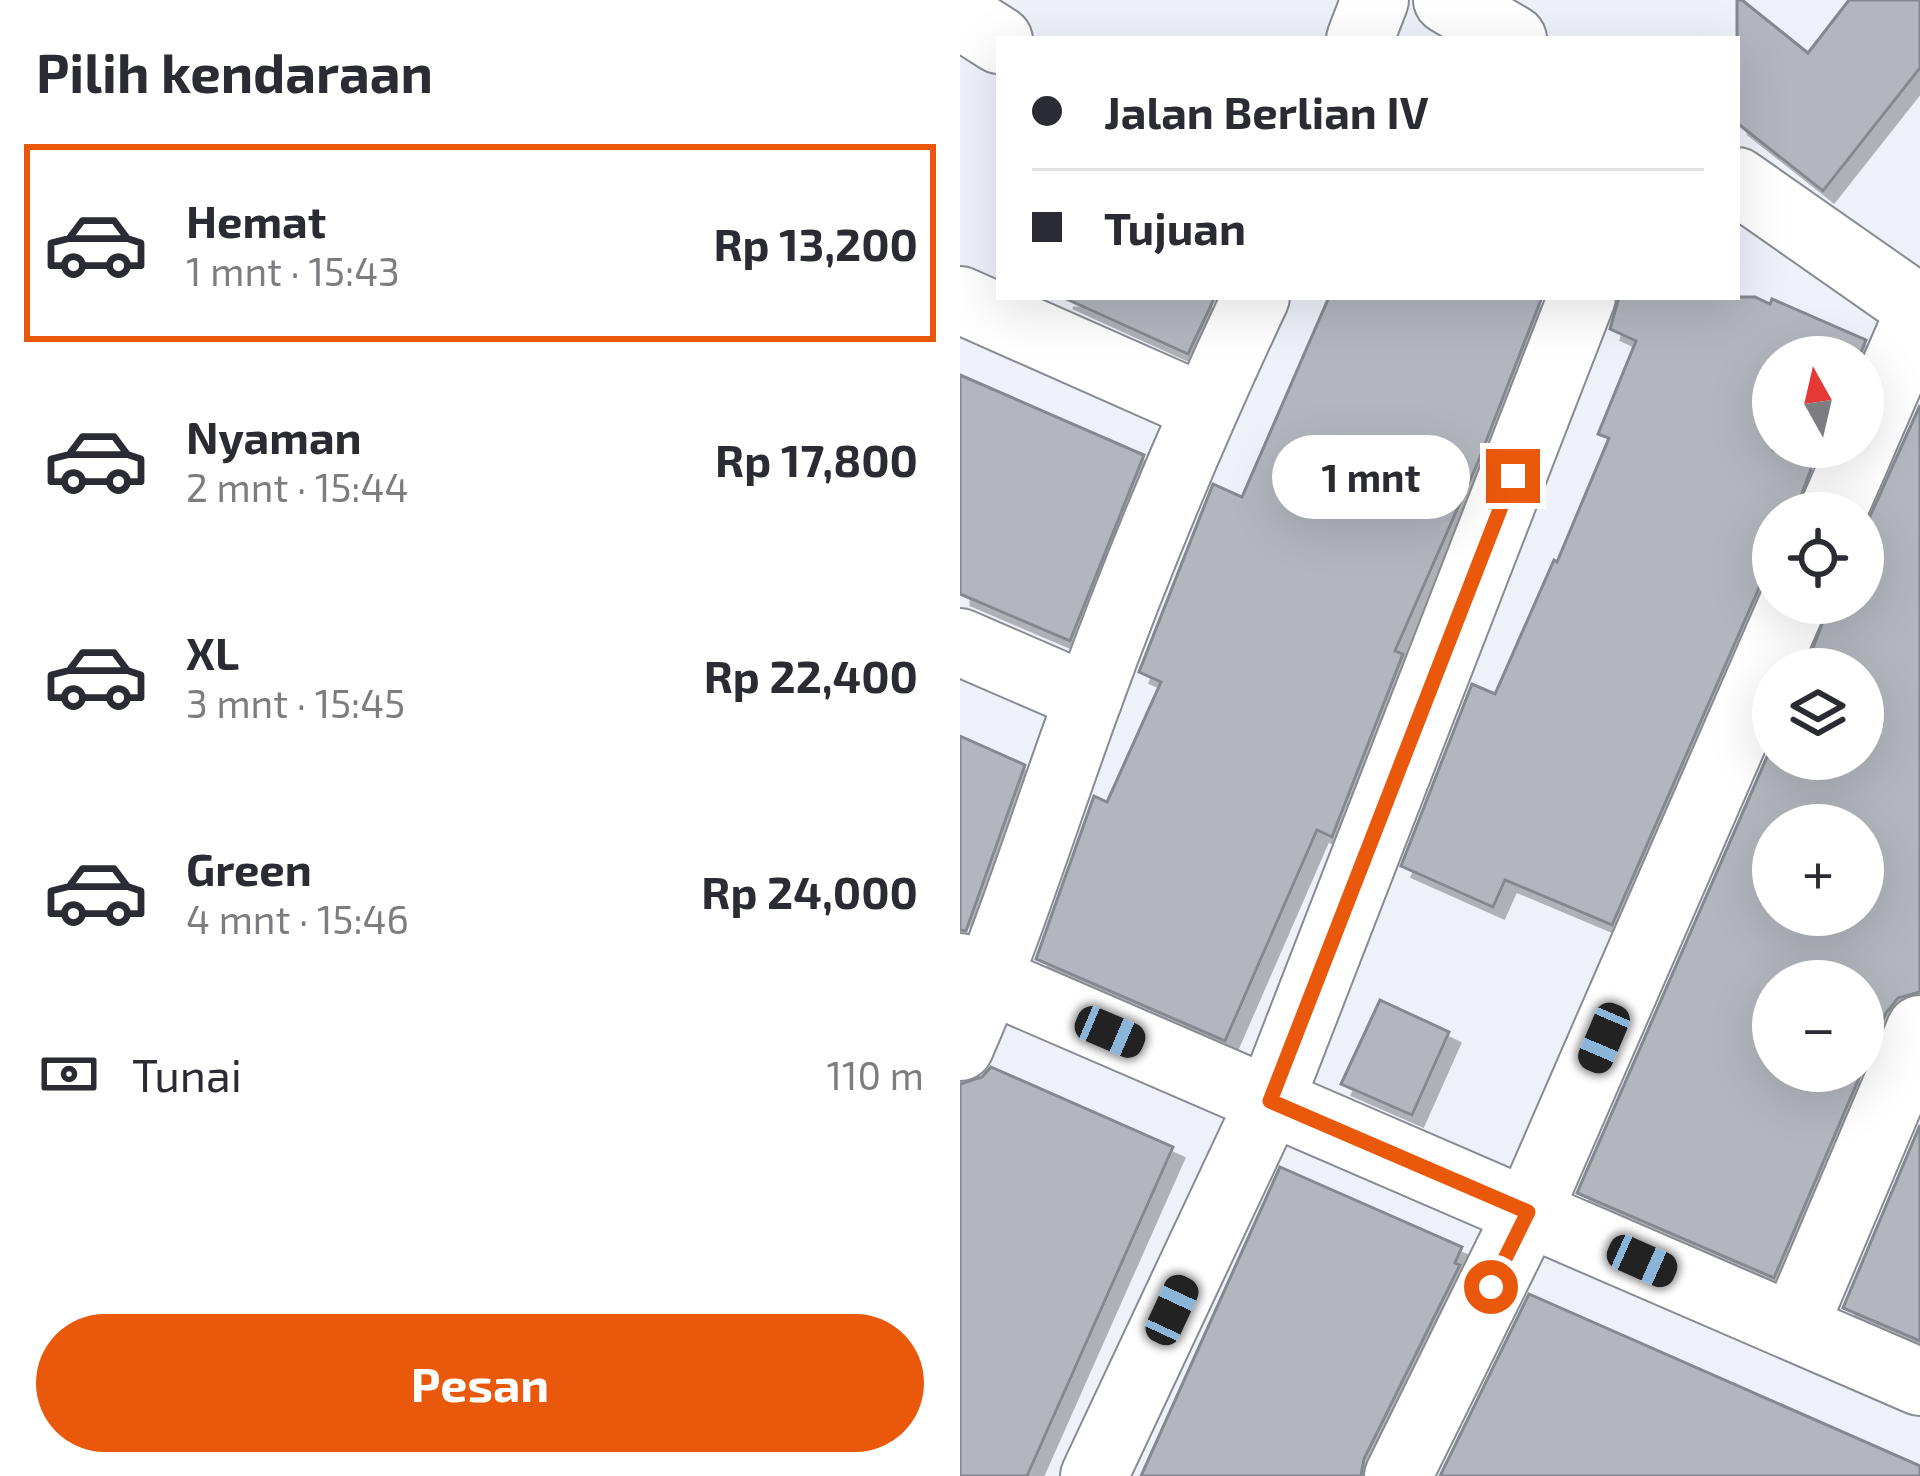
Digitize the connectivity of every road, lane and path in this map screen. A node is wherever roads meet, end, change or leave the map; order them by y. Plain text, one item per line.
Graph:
1 (1375, 0) edge
2 (1447, 0) edge
3 (960, 15) edge
4 (1361, 36) edge
5 (1508, 36) edge
6 (996, 38) edge
7 (1740, 183) edge
8 (960, 300) edge
9 (1255, 300) edge
10 (1581, 300) edge
11 (1920, 310) edge
12 (1884, 393) edge
13 (1204, 408) junction
14 (1784, 624) edge
15 (960, 642) edge
16 (1089, 698) junction
17 (975, 973) edge
18 (1920, 1029) edge
19 (960, 1047) edge
20 (1270, 1101) junction
21 (1528, 1212) junction
22 (1794, 1327) junction
23 (1920, 1382) edge
24 (1094, 1476) edge
25 (1398, 1476) edge

1 - 4 street
2 - 5 street
3 - 6 street
7 - 11 street
8 - 13 street
9 - 13 street
10 - 20 street
11 - 12 street
13 - 16 street
14 - 21 street
15 - 16 street
16 - 17 street
17 - 19 street
17 - 20 street
18 - 22 street
20 - 21 street
20 - 24 street
21 - 22 street
21 - 25 street
22 - 23 street

